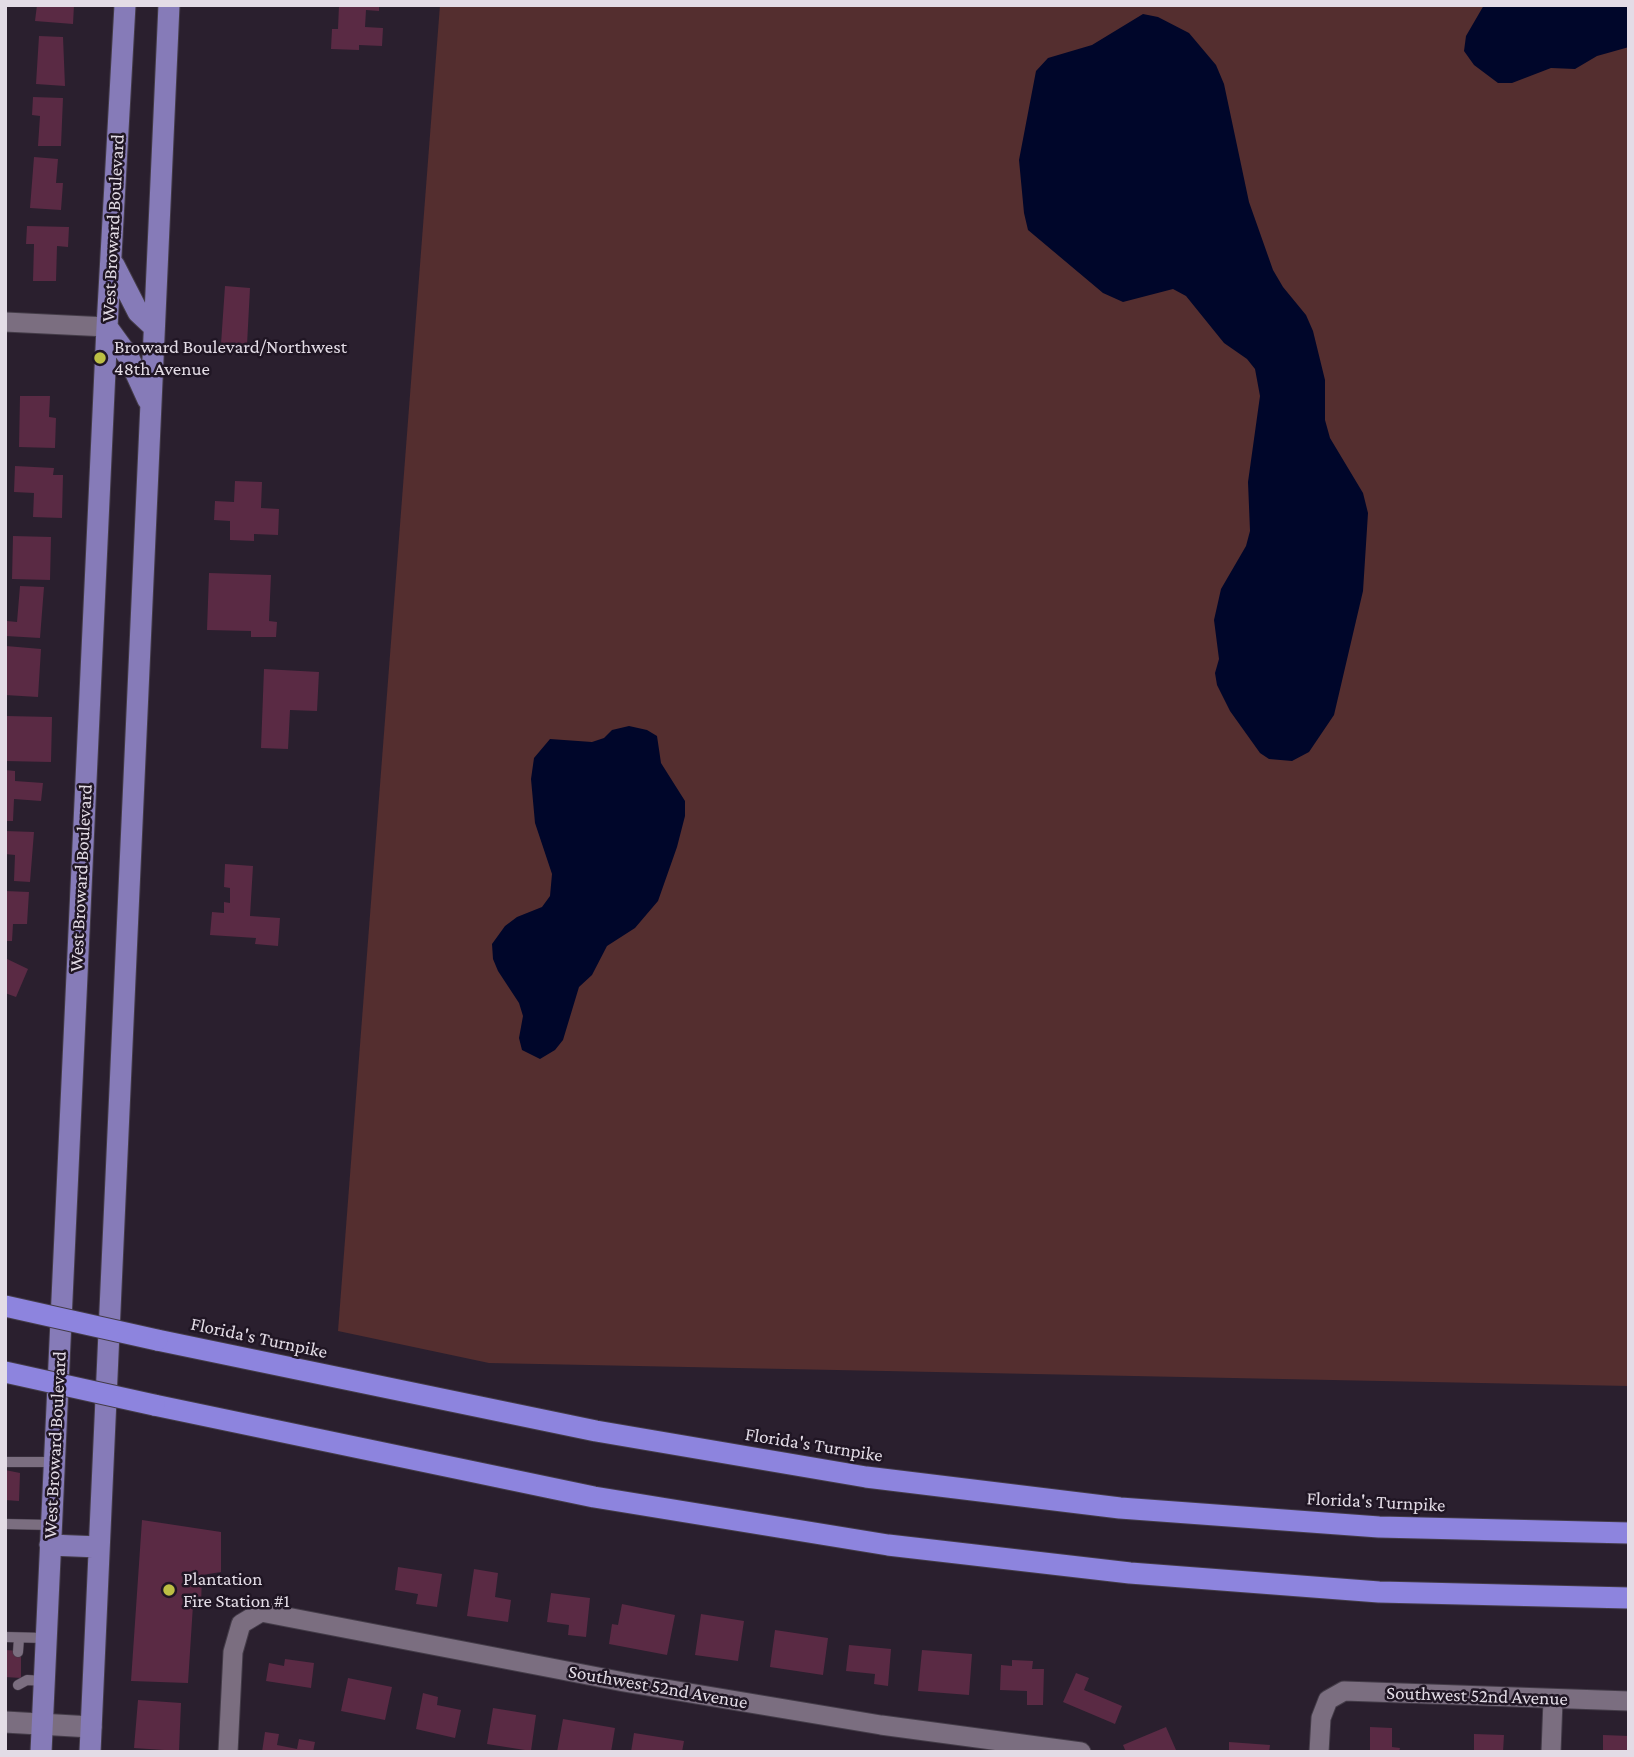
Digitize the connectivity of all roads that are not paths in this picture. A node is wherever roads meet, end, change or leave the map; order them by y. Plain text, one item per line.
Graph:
1 (125, 5) edge
2 (169, 5) edge
3 (112, 260) junction
4 (5, 322) edge
5 (107, 327) junction
6 (154, 327) junction
7 (150, 405) junction
8 (5, 1306) edge
9 (5, 1372) edge
10 (5, 1462) edge
11 (54, 1462) junction
12 (5, 1524) edge
13 (1629, 1533) edge
14 (51, 1535) junction
15 (99, 1548) junction
16 (1629, 1598) edge
17 (5, 1637) edge
18 (19, 1638) junction
19 (45, 1638) junction
20 (18, 1652) dead end
21 (44, 1681) junction
22 (5, 1685) edge
23 (1553, 1699) junction
24 (1629, 1700) edge
25 (5, 1723) edge
26 (42, 1724) junction
27 (91, 1727) junction
28 (1081, 1751) edge
29 (41, 1752) edge
30 (90, 1752) edge
31 (228, 1752) edge
32 (1320, 1752) edge
33 (1551, 1752) edge

1 - 3 main road, West Broward Boulevard
2 - 6 main road
3 - 5 main road, West Broward Boulevard
3 - 6 main road
4 - 5 street
5 - 7 main road
5 - 11 main road, West Broward Boulevard
6 - 7 main road
7 - 15 main road
8 - 13 highway, Florida's Turnpike, bridge
9 - 16 highway, bridge
10 - 11 lane
11 - 14 main road, West Broward Boulevard
12 - 14 lane
14 - 15 main road
14 - 19 main road, West Broward Boulevard
15 - 27 main road
17 - 18 lane
18 - 19 lane
18 - 20 lane
19 - 21 main road, West Broward Boulevard
21 - 22 lane
21 - 26 main road, West Broward Boulevard
23 - 24 street, Southwest 52nd Avenue
23 - 32 street, Southwest 52nd Avenue
23 - 33 street
25 - 26 street
26 - 27 street
26 - 29 main road, West Broward Boulevard
27 - 30 main road
28 - 31 street, Southwest 52nd Avenue

